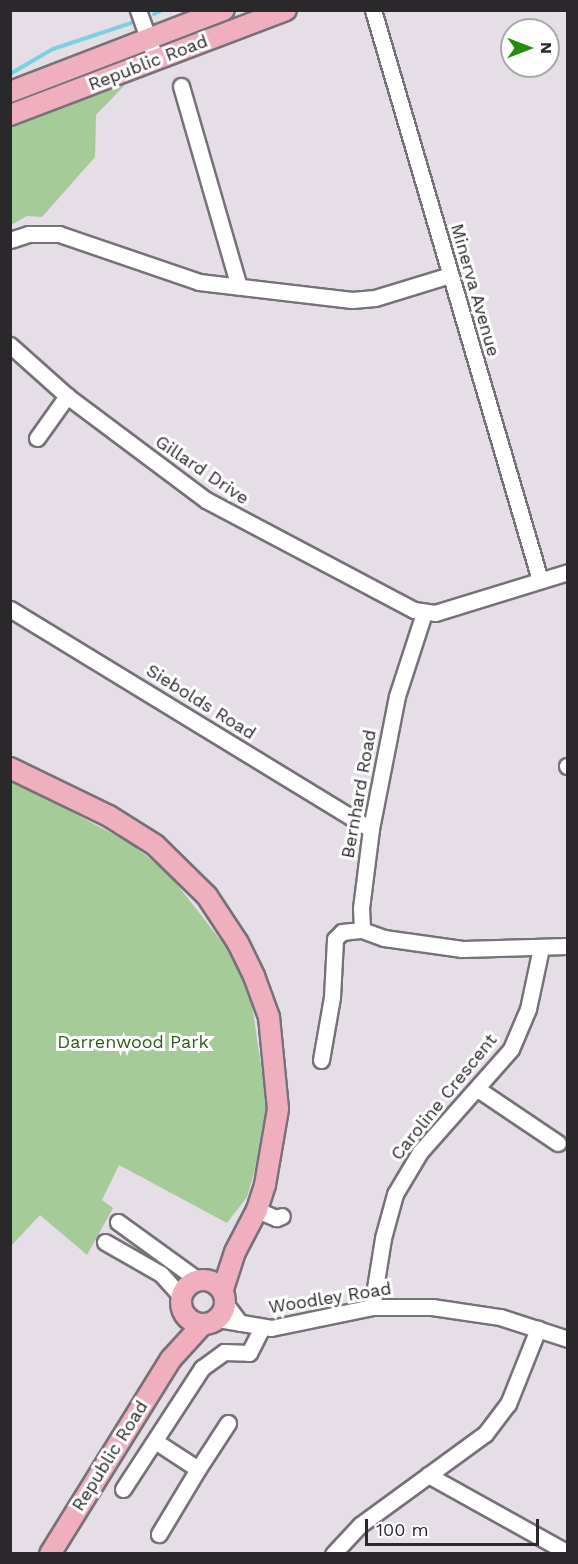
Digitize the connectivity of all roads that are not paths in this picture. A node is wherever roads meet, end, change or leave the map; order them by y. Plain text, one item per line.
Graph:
1 (138, 10) edge
2 (224, 10) edge
3 (286, 10) edge
4 (374, 10) edge
5 (149, 38) junction
6 (156, 60) junction
7 (181, 86) dead end
8 (10, 92) edge
9 (10, 115) edge
10 (10, 240) edge
11 (450, 275) junction
12 (239, 287) junction
13 (10, 345) edge
14 (67, 396) junction
15 (37, 438) dead end
16 (567, 572) edge
17 (540, 580) junction
18 (10, 609) edge
19 (424, 613) junction
20 (10, 768) edge
21 (370, 829) junction
22 (362, 930) junction
23 (567, 946) edge
24 (541, 948) junction
25 (321, 1060) dead end
26 (479, 1089) junction
27 (558, 1143) dead end
28 (256, 1210) junction
29 (282, 1216) dead end
30 (118, 1222) dead end
31 (105, 1242) dead end
32 (235, 1252) junction
33 (201, 1280) junction
34 (182, 1303) junction
35 (372, 1307) junction
36 (217, 1309) junction
37 (262, 1328) junction
38 (538, 1329) junction
39 (567, 1339) edge
40 (171, 1359) junction
41 (228, 1423) dead end
42 (155, 1441) junction
43 (198, 1469) junction
44 (428, 1475) junction
45 (123, 1490) dead end
46 (159, 1534) dead end
47 (567, 1553) edge
48 (50, 1554) edge
49 (333, 1554) edge

1 - 5 street
2 - 5 main road, Republic Road
3 - 6 main road, Republic Road
4 - 11 street, Minerva Avenue
5 - 6 street
5 - 8 main road, Republic Road
6 - 9 main road, Republic Road
7 - 12 street
10 - 12 street
11 - 12 street
11 - 17 street, Minerva Avenue
13 - 14 street, Gillard Drive
14 - 15 street
14 - 19 street, Gillard Drive
16 - 17 street
17 - 19 street
18 - 21 street, Siebolds Road
19 - 21 street, Bernhard Road
20 - 28 main road, Republic Road
21 - 22 street, Bernhard Road
22 - 24 street
22 - 25 street
23 - 24 street
24 - 26 street, Caroline Crescent
26 - 27 street
26 - 35 street, Caroline Crescent
28 - 29 street
28 - 32 main road, Republic Road
30 - 33 street
31 - 34 street
32 - 33 main road, Republic Road
32 - 36 main road, Republic Road
33 - 34 main road, Republic Road
33 - 36 main road
34 - 36 main road
34 - 40 main road, Republic Road
35 - 37 street, Woodley Road
35 - 38 street, Woodley Road
36 - 37 street, Woodley Road
36 - 40 main road, Republic Road
37 - 42 street
38 - 39 street, Woodley Road
38 - 44 street
40 - 48 main road, Republic Road
41 - 43 street
42 - 43 street
42 - 45 street
43 - 46 street
44 - 47 street
44 - 49 street

